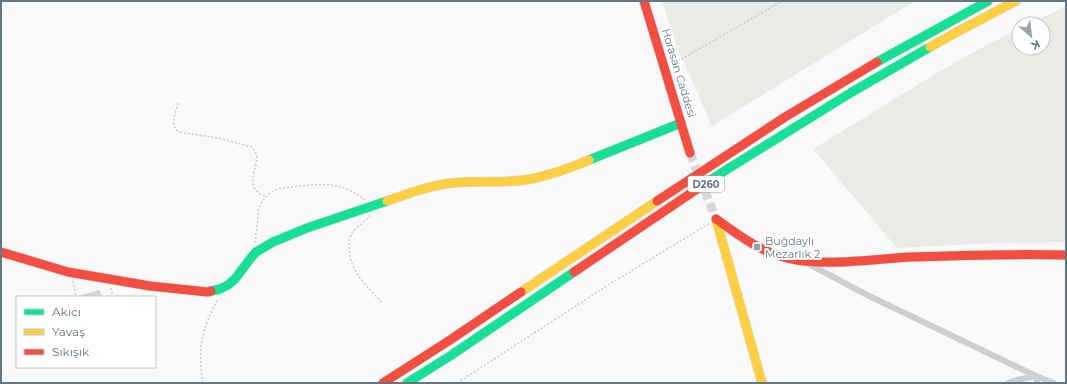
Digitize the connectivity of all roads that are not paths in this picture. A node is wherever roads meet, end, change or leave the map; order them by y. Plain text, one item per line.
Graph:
1 (644, 1) edge
2 (988, 1) edge
3 (1016, 1) edge
4 (681, 123) junction
5 (690, 153) tunnel mouth
6 (1, 252) edge
7 (1066, 255) edge
8 (802, 260) junction
9 (1036, 376) junction
10 (383, 383) edge
11 (407, 383) edge
12 (762, 383) edge
13 (1008, 383) edge
14 (1037, 383) edge
15 (1054, 383) edge

1 - 4 main road, Horasan Caddesi
2 - 10 main road, D260
3 - 11 main road, D260
4 - 5 main road, Horasan Caddesi
4 - 6 main road
7 - 8 main road
8 - 9 street
8 - 12 main road
9 - 13 street
9 - 14 street
9 - 15 street

